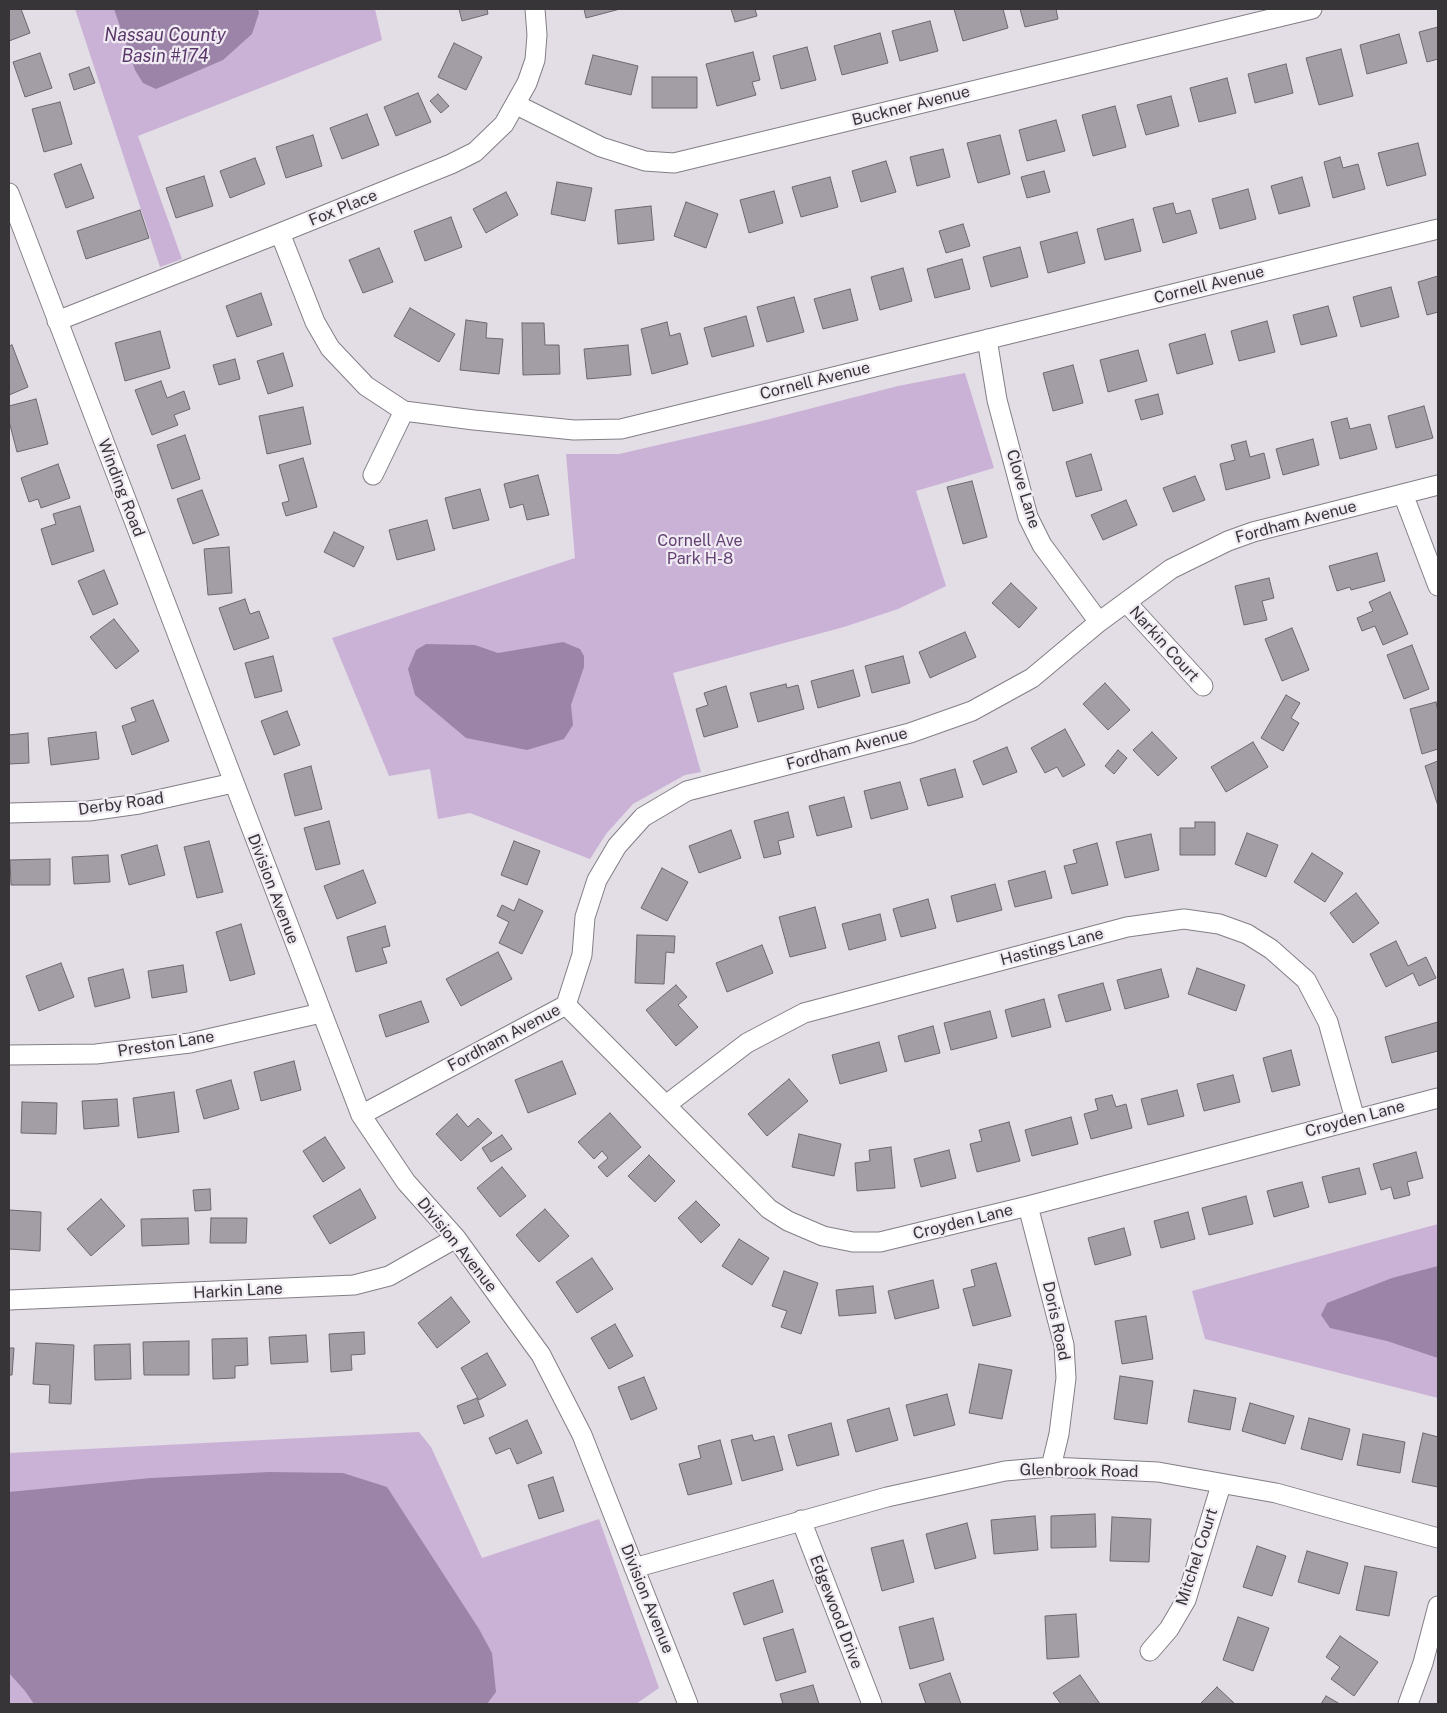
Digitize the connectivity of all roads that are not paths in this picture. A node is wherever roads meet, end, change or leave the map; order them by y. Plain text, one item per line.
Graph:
1 (535, 9) edge
2 (1312, 9) edge
3 (517, 105) junction
4 (9, 193) edge
5 (1438, 229) edge
6 (280, 233) junction
7 (58, 321) junction
8 (987, 339) junction
9 (404, 411) junction
10 (373, 474) dead end
11 (1438, 485) edge
12 (1404, 494) junction
13 (1438, 586) edge
14 (1126, 602) junction
15 (1099, 622) junction
16 (1203, 686) dead end
17 (233, 783) junction
18 (9, 813) edge
19 (566, 1005) junction
20 (321, 1013) junction
21 (9, 1055) edge
22 (1438, 1098) edge
23 (666, 1105) junction
24 (361, 1115) junction
25 (1355, 1119) junction
26 (1028, 1206) junction
27 (456, 1238) junction
28 (9, 1300) edge
29 (1051, 1467) junction
30 (1221, 1485) junction
31 (801, 1520) junction
32 (1438, 1538) edge
33 (634, 1568) junction
34 (1438, 1606) edge
35 (1150, 1651) dead end
36 (681, 1701) edge
37 (872, 1704) edge
38 (1408, 1704) edge

1 - 3 street, Fox Place
2 - 3 street, Buckner Avenue
3 - 6 street, Fox Place
4 - 7 street, Winding Road
5 - 8 street, Cornell Avenue
6 - 7 street, Fox Place
6 - 9 street, Cornell Avenue
7 - 17 street, Winding Road
8 - 9 street, Cornell Avenue
8 - 15 street, Clove Lane
9 - 10 street
11 - 12 street, Fordham Avenue
12 - 13 street
12 - 14 street, Fordham Avenue
14 - 15 street, Fordham Avenue
14 - 16 street, Narkin Court
15 - 19 street, Fordham Avenue
17 - 18 street, Derby Road
17 - 20 street, Division Avenue
19 - 23 street, Croyden Lane
19 - 24 street, Fordham Avenue
20 - 21 street, Preston Lane
20 - 24 street, Division Avenue
22 - 25 street, Croyden Lane
23 - 25 street, Hastings Lane
23 - 26 street, Croyden Lane
24 - 27 street, Division Avenue
25 - 26 street, Croyden Lane
26 - 29 street, Doris Road
27 - 28 street, Harkin Lane
27 - 33 street, Division Avenue
29 - 30 street, Glenbrook Road
29 - 31 street, Glenbrook Road
30 - 32 street, Glenbrook Road
30 - 35 street, Mitchel Court
31 - 33 street, Glenbrook Road
31 - 37 street, Edgewood Drive
33 - 36 street, Division Avenue
34 - 38 street

